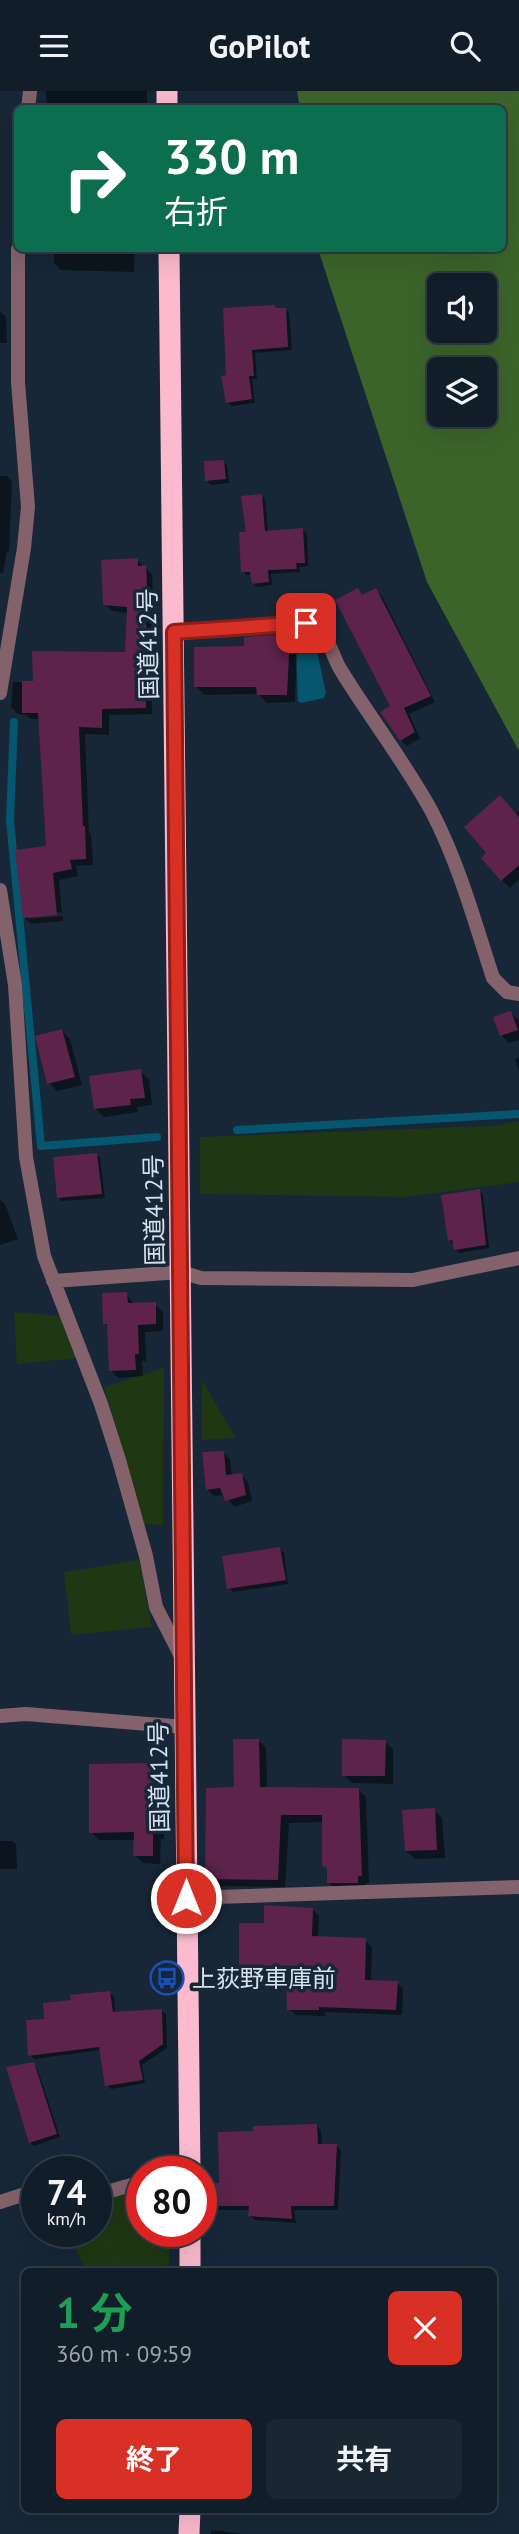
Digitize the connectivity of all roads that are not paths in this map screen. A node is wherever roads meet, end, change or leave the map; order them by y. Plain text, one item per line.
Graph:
1 (18, 252) edge
2 (169, 252) edge
3 (0, 283) edge
4 (16, 284) junction
5 (174, 632) junction
6 (4, 635) edge
7 (0, 693) edge
8 (0, 890) edge
9 (519, 994) edge
10 (519, 1258) edge
11 (181, 1272) junction
12 (53, 1281) junction
13 (184, 1663) junction
14 (0, 1716) edge
15 (184, 1727) junction
16 (519, 1887) edge
17 (186, 1898) junction
18 (190, 2156) edge
19 (21, 2196) edge
20 (0, 2202) edge
21 (190, 2247) edge
22 (190, 2268) edge
23 (190, 2513) edge
24 (189, 2534) edge

1 - 4 street
2 - 5 highway, 国道412号
3 - 4 street
4 - 6 street
5 - 9 street
5 - 11 highway, 国道412号
6 - 7 street
8 - 12 street
10 - 11 street
11 - 12 street
11 - 13 highway, 国道412号
12 - 13 street
13 - 15 highway, 国道412号
14 - 15 street
15 - 17 highway, 国道412号
16 - 17 street
17 - 18 highway, 国道412号
19 - 20 street
21 - 22 highway
23 - 24 highway

